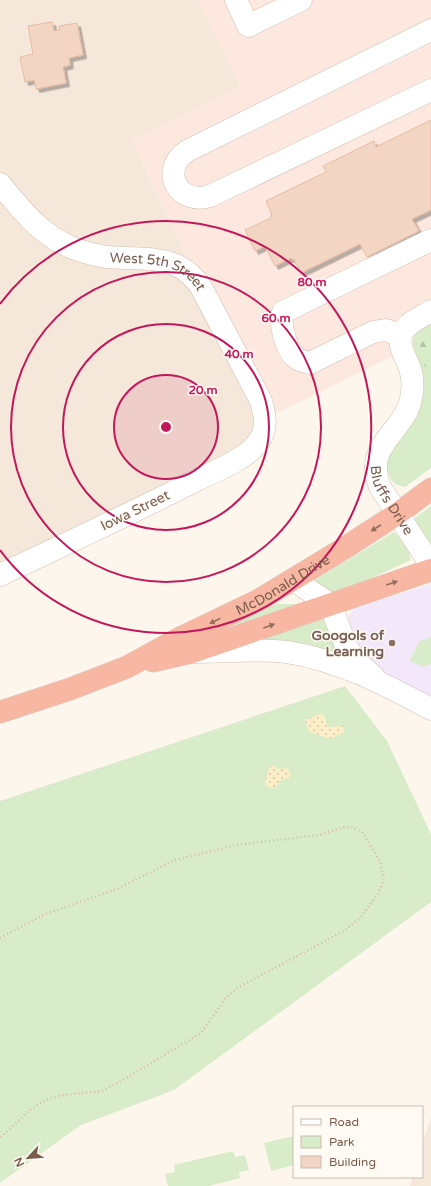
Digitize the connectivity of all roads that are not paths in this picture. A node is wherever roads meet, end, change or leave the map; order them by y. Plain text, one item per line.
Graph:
1 (236, 0) edge
2 (300, 0) edge
3 (431, 30) edge
4 (431, 90) edge
5 (0, 184) edge
6 (431, 240) edge
7 (431, 311) edge
8 (401, 336) junction
9 (263, 435) joint
10 (431, 489) edge
11 (397, 514) junction
12 (431, 565) edge
13 (431, 570) edge
14 (0, 575) edge
15 (293, 580) junction
16 (330, 604) junction
17 (192, 652) junction
18 (127, 667) junction
19 (380, 682) junction
20 (431, 709) edge
21 (0, 712) edge

1 - 2 street
3 - 4 street
5 - 9 street, West 5th Street
6 - 8 street
7 - 8 street
8 - 11 street, Bluffs Drive
9 - 14 street, Iowa Street
10 - 11 highway, McDonald Drive
11 - 12 street, Bluffs Drive
11 -> 15 highway, McDonald Drive
16 -> 13 highway, McDonald Drive
15 - 16 street
15 -> 18 highway, McDonald Drive
17 -> 16 highway, McDonald Drive
16 - 19 street
17 - 18 highway, McDonald Drive
17 - 19 street
18 - 21 highway, McDonald Drive
19 - 20 street

